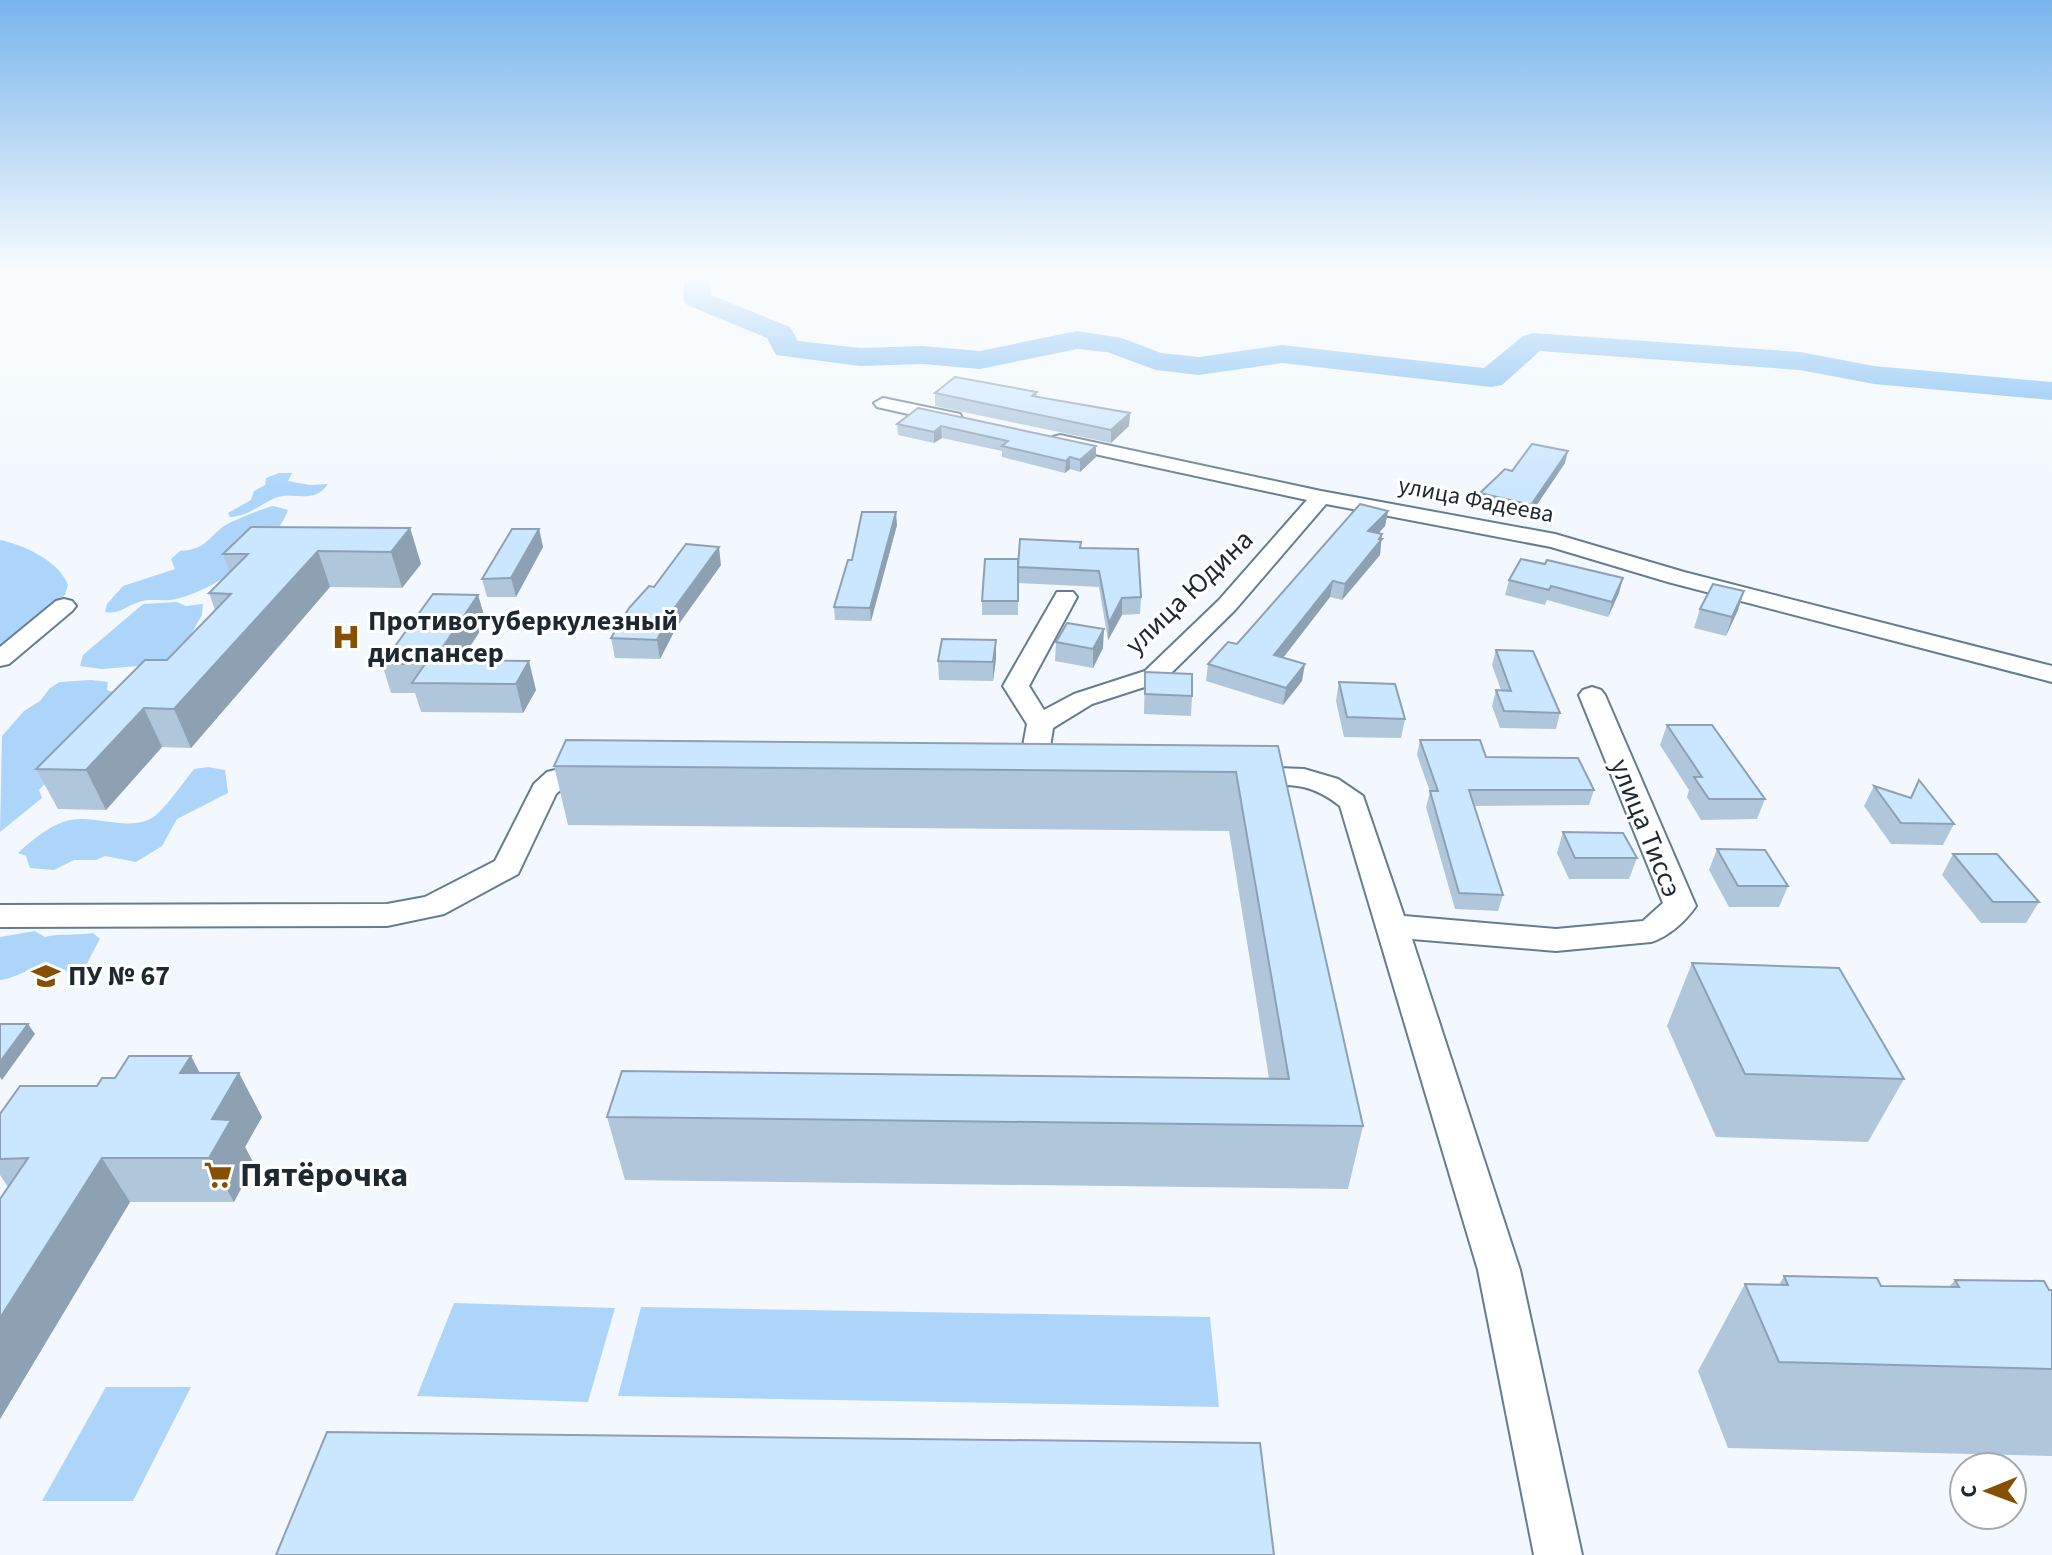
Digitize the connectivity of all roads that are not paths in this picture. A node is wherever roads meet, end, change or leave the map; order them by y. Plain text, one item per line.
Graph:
1 (883, 403) dead end
2 (977, 423) edge
3 (1040, 437) edge
4 (1321, 497) junction
5 (1065, 597) dead end
6 (64, 606) dead end
7 (0, 659) edge
8 (2052, 674) edge
9 (1592, 695) dead end
10 (1040, 724) junction
11 (627, 772) edge
12 (1032, 774) edge
13 (1220, 775) edge
14 (0, 916) edge
15 (1390, 926) junction
16 (1558, 1555) edge

1 - 2 street
3 - 4 street, улица Фадеева
4 - 8 street, улица Фадеева
4 - 10 street, улица Юдина
5 - 10 street
6 - 7 street
9 - 15 street, улица Тиссэ
10 - 12 street
11 - 14 street
13 - 15 street
15 - 16 street

